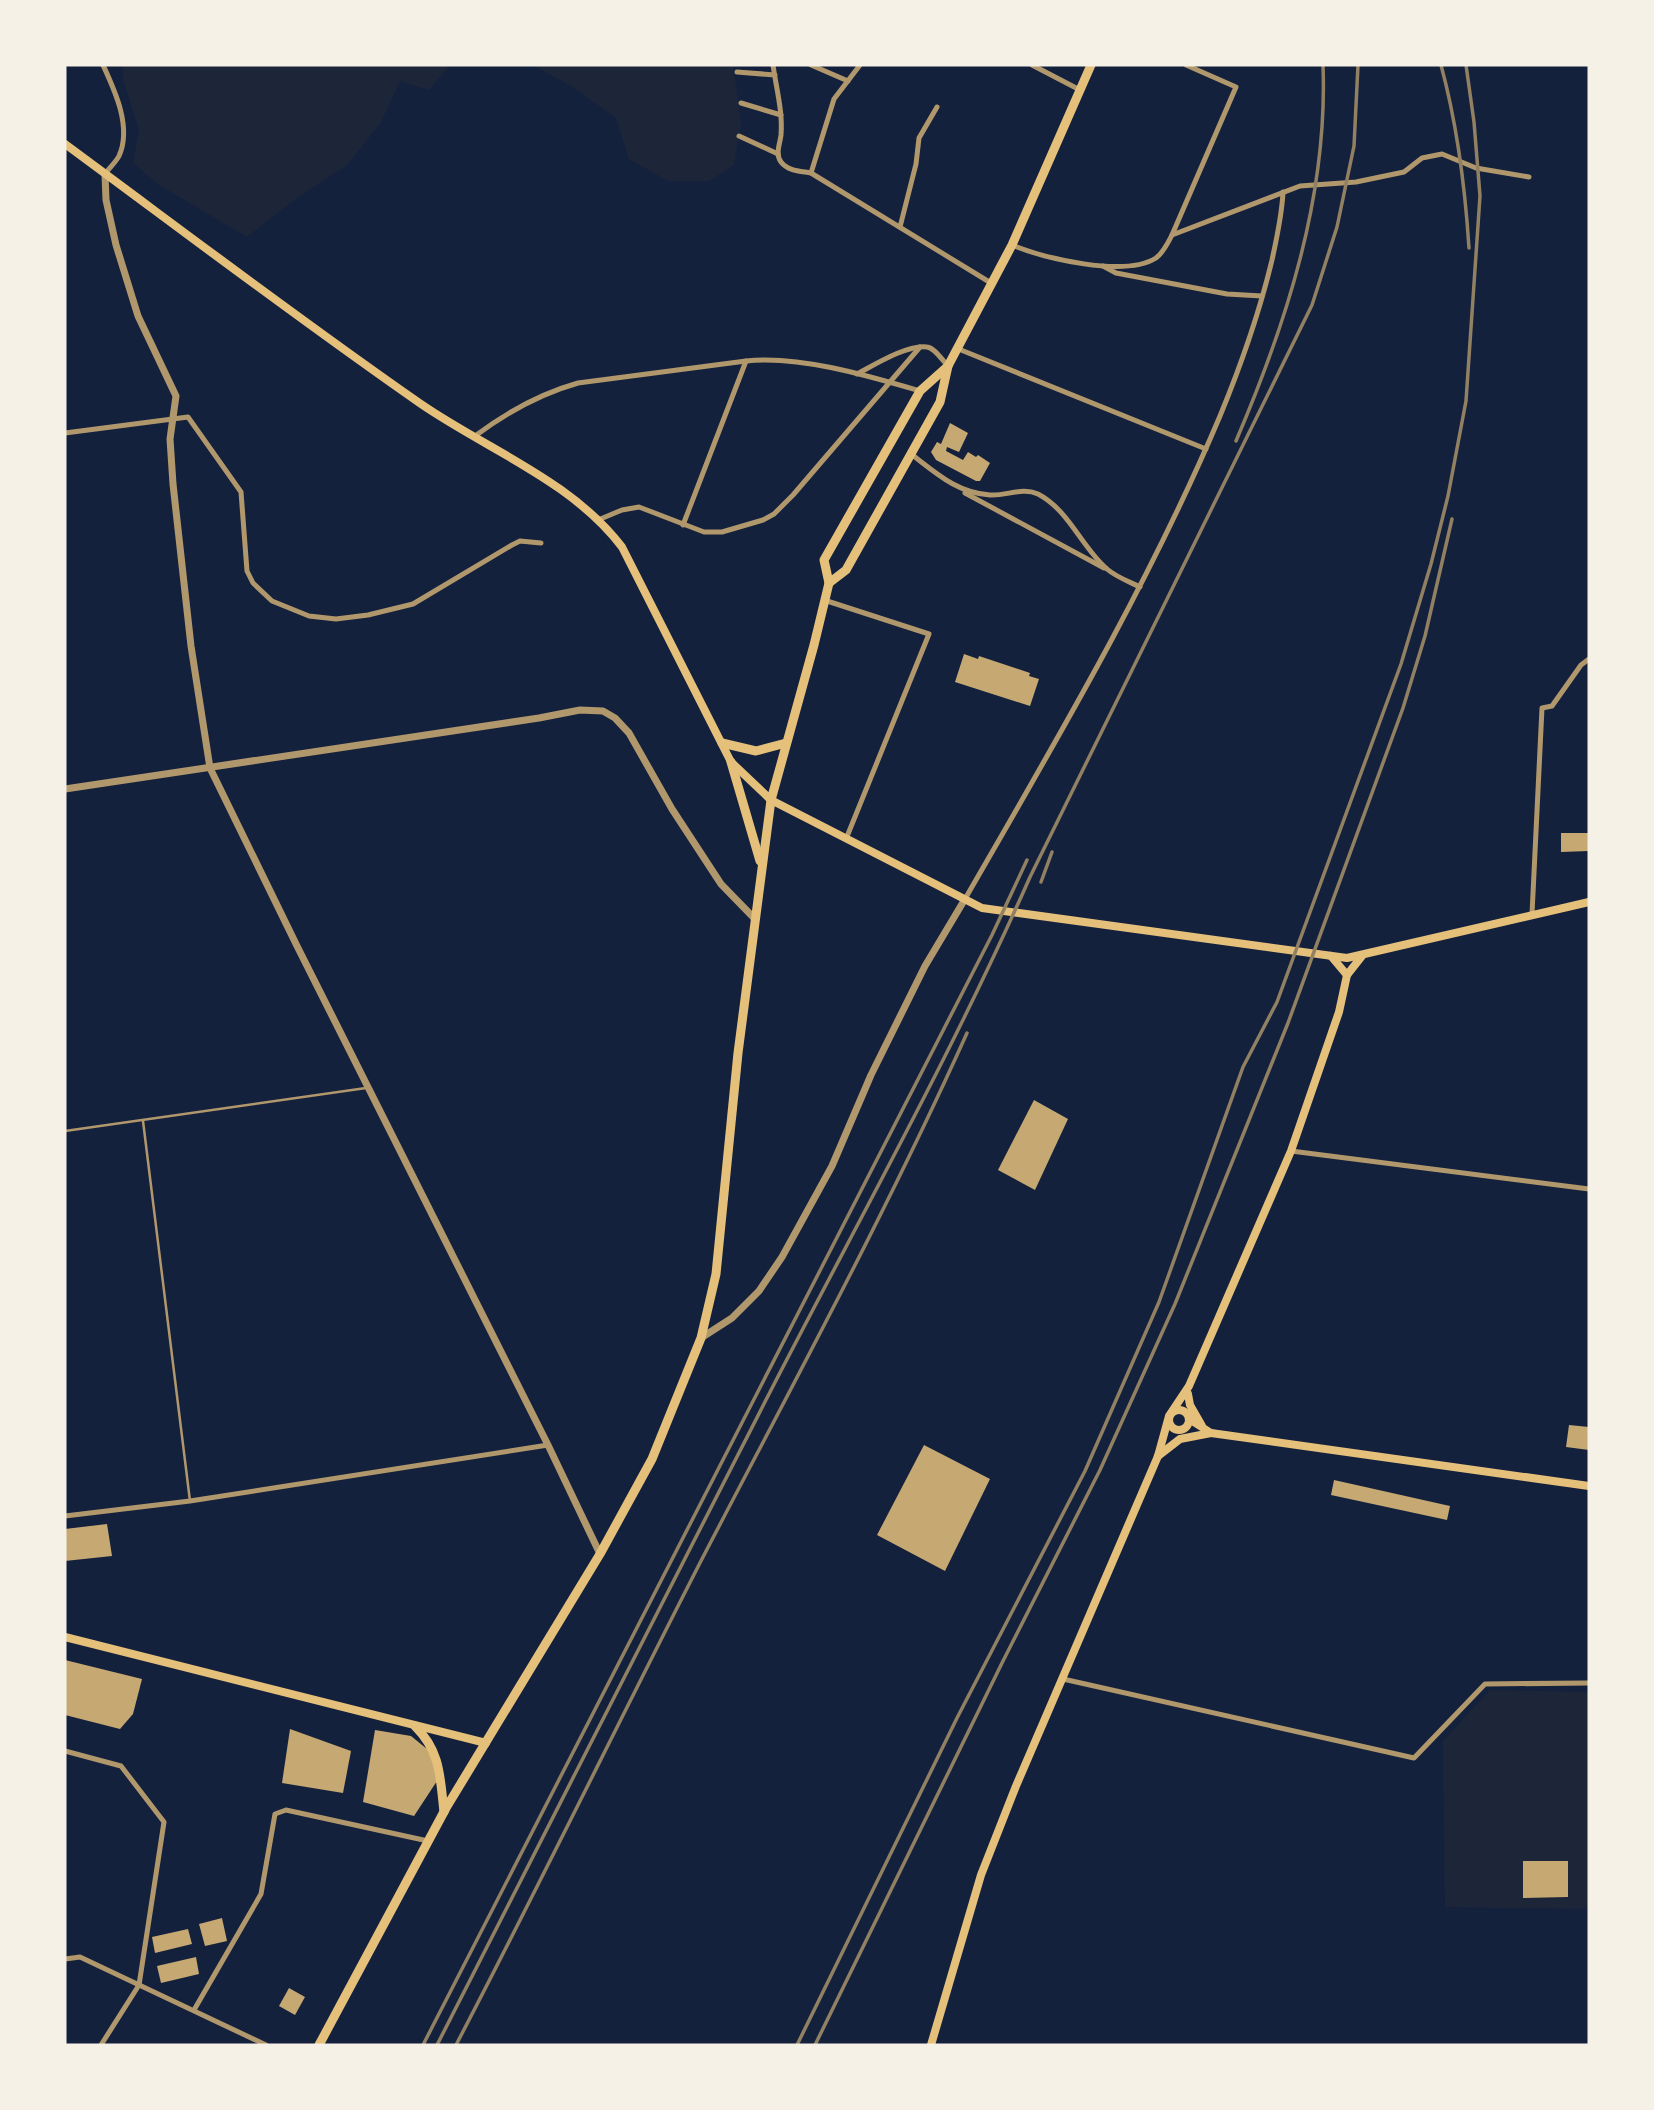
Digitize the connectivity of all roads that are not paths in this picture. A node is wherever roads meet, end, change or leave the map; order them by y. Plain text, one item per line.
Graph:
1 (103, 65) edge
2 (773, 65) edge
3 (811, 65) edge
4 (860, 65) edge
5 (1032, 65) edge
6 (1091, 65) edge
7 (1185, 65) edge
8 (737, 72) dead end
9 (775, 75) junction
10 (848, 81) junction
11 (1080, 90) junction
12 (741, 103) dead end
13 (937, 107) dead end
14 (781, 115) junction
15 (739, 136) dead end
16 (65, 144) edge
17 (778, 154) junction
18 (811, 173) junction
19 (105, 174) junction
20 (1529, 177) dead end
21 (1283, 192) junction
22 (900, 227) junction
23 (1172, 236) junction
24 (1012, 245) junction
25 (1100, 265) junction
26 (992, 283) junction
27 (1262, 296) junction
28 (920, 347) junction
29 (956, 348) junction
30 (746, 361) junction
31 (948, 366) junction
32 (857, 374) junction
33 (890, 382) junction
34 (920, 391) junction
35 (171, 419) junction
36 (65, 433) edge
37 (475, 436) junction
38 (1206, 449) junction
39 (910, 454) junction
40 (953, 486) junction
41 (598, 520) junction
42 (683, 525) junction
43 (541, 543) dead end
44 (1108, 570) junction
45 (829, 583) junction
46 (1140, 587) junction
47 (824, 600) junction
48 (1589, 659) edge
49 (722, 743) junction
50 (786, 743) junction
51 (731, 762) junction
52 (211, 768) junction
53 (65, 789) edge
54 (771, 800) junction
55 (846, 839) junction
56 (761, 865) junction
57 (965, 899) junction
58 (1589, 902) edge
59 (1532, 914) junction
60 (754, 918) junction
61 (1331, 955) junction
62 (1363, 956) junction
63 (1347, 975) junction
64 (370, 1087) junction
65 (143, 1121) junction
66 (65, 1131) edge
67 (1291, 1151) junction
68 (1589, 1189) edge
69 (701, 1338) junction
70 (1188, 1390) junction
71 (1169, 1416) junction
72 (1188, 1416) junction
73 (1180, 1430) junction
74 (1206, 1432) junction
75 (548, 1445) junction
76 (1166, 1449) junction
77 (1158, 1456) junction
78 (1589, 1486) edge
79 (190, 1501) junction
80 (65, 1516) edge
81 (600, 1554) junction
82 (65, 1637) edge
83 (1063, 1679) junction
84 (1589, 1683) edge
85 (415, 1726) junction
86 (486, 1743) junction
87 (65, 1751) edge
88 (444, 1812) junction
89 (428, 1841) junction
90 (65, 1959) edge
91 (139, 1985) junction
92 (194, 2010) junction
93 (101, 2045) edge
94 (266, 2045) edge
95 (319, 2045) edge
96 (931, 2045) edge

1 - 19 street
2 - 9 street
3 - 10 street
4 - 10 street
5 - 11 street
6 - 11 main road
7 - 23 street
8 - 9 street
9 - 14 street
10 - 18 street
11 - 24 main road
12 - 14 street
13 - 22 street
14 - 17 street
15 - 17 street
16 - 19 main road
17 - 18 street
18 - 22 street
19 - 35 street
19 - 37 main road
20 - 21 street
21 - 23 street
21 - 27 street
22 - 26 street
23 - 25 street
24 - 25 street
24 - 26 main road
25 - 27 street
26 - 29 main road
27 - 38 street
28 - 31 street
28 - 32 street
28 - 33 street
29 - 31 main road
29 - 38 street
30 - 32 street
30 - 37 street
30 - 42 street
31 - 34 main road
31 - 39 main road
32 - 33 street
33 - 34 street
33 - 42 street
34 - 45 main road
35 - 36 street
35 - 43 street
35 - 52 street
37 - 41 main road
38 - 46 street
39 - 40 street
39 - 45 main road
40 - 44 street
40 - 44 street
41 - 42 street
41 - 49 main road
44 - 46 street
45 - 47 main road
46 - 57 street
47 - 50 main road
47 - 55 street
48 - 59 street
49 - 50 main road
49 - 51 main road
50 - 54 main road
51 - 54 main road
51 - 56 main road
52 - 53 street
52 - 60 street
52 - 64 street
54 - 55 main road
54 - 56 main road
55 - 57 main road
56 - 60 main road
57 - 61 main road
57 - 69 street
58 - 59 main road
59 - 62 main road
60 - 69 main road
61 - 62 main road
61 - 63 main road
62 - 63 main road
63 - 67 main road
64 - 65 lane
64 - 75 street
65 - 66 lane
65 - 79 lane
67 - 68 street
67 - 70 main road
69 - 81 main road
70 - 71 main road
70 - 72 main road
70 - 74 main road
71 - 72 main road
71 - 73 main road
71 - 77 main road
72 - 73 main road
72 - 74 main road
73 - 74 main road
73 - 76 main road
74 - 76 main road
74 - 78 main road
75 - 79 street
75 - 81 street
76 - 77 main road
77 - 83 main road
79 - 80 street
81 - 86 main road
82 - 85 main road
83 - 84 street
83 - 96 main road
85 - 86 main road
85 - 88 main road
86 - 88 main road
87 - 91 street
88 - 89 main road
89 - 92 street
89 - 95 main road
90 - 91 street
91 - 92 street
91 - 93 street
92 - 94 street

